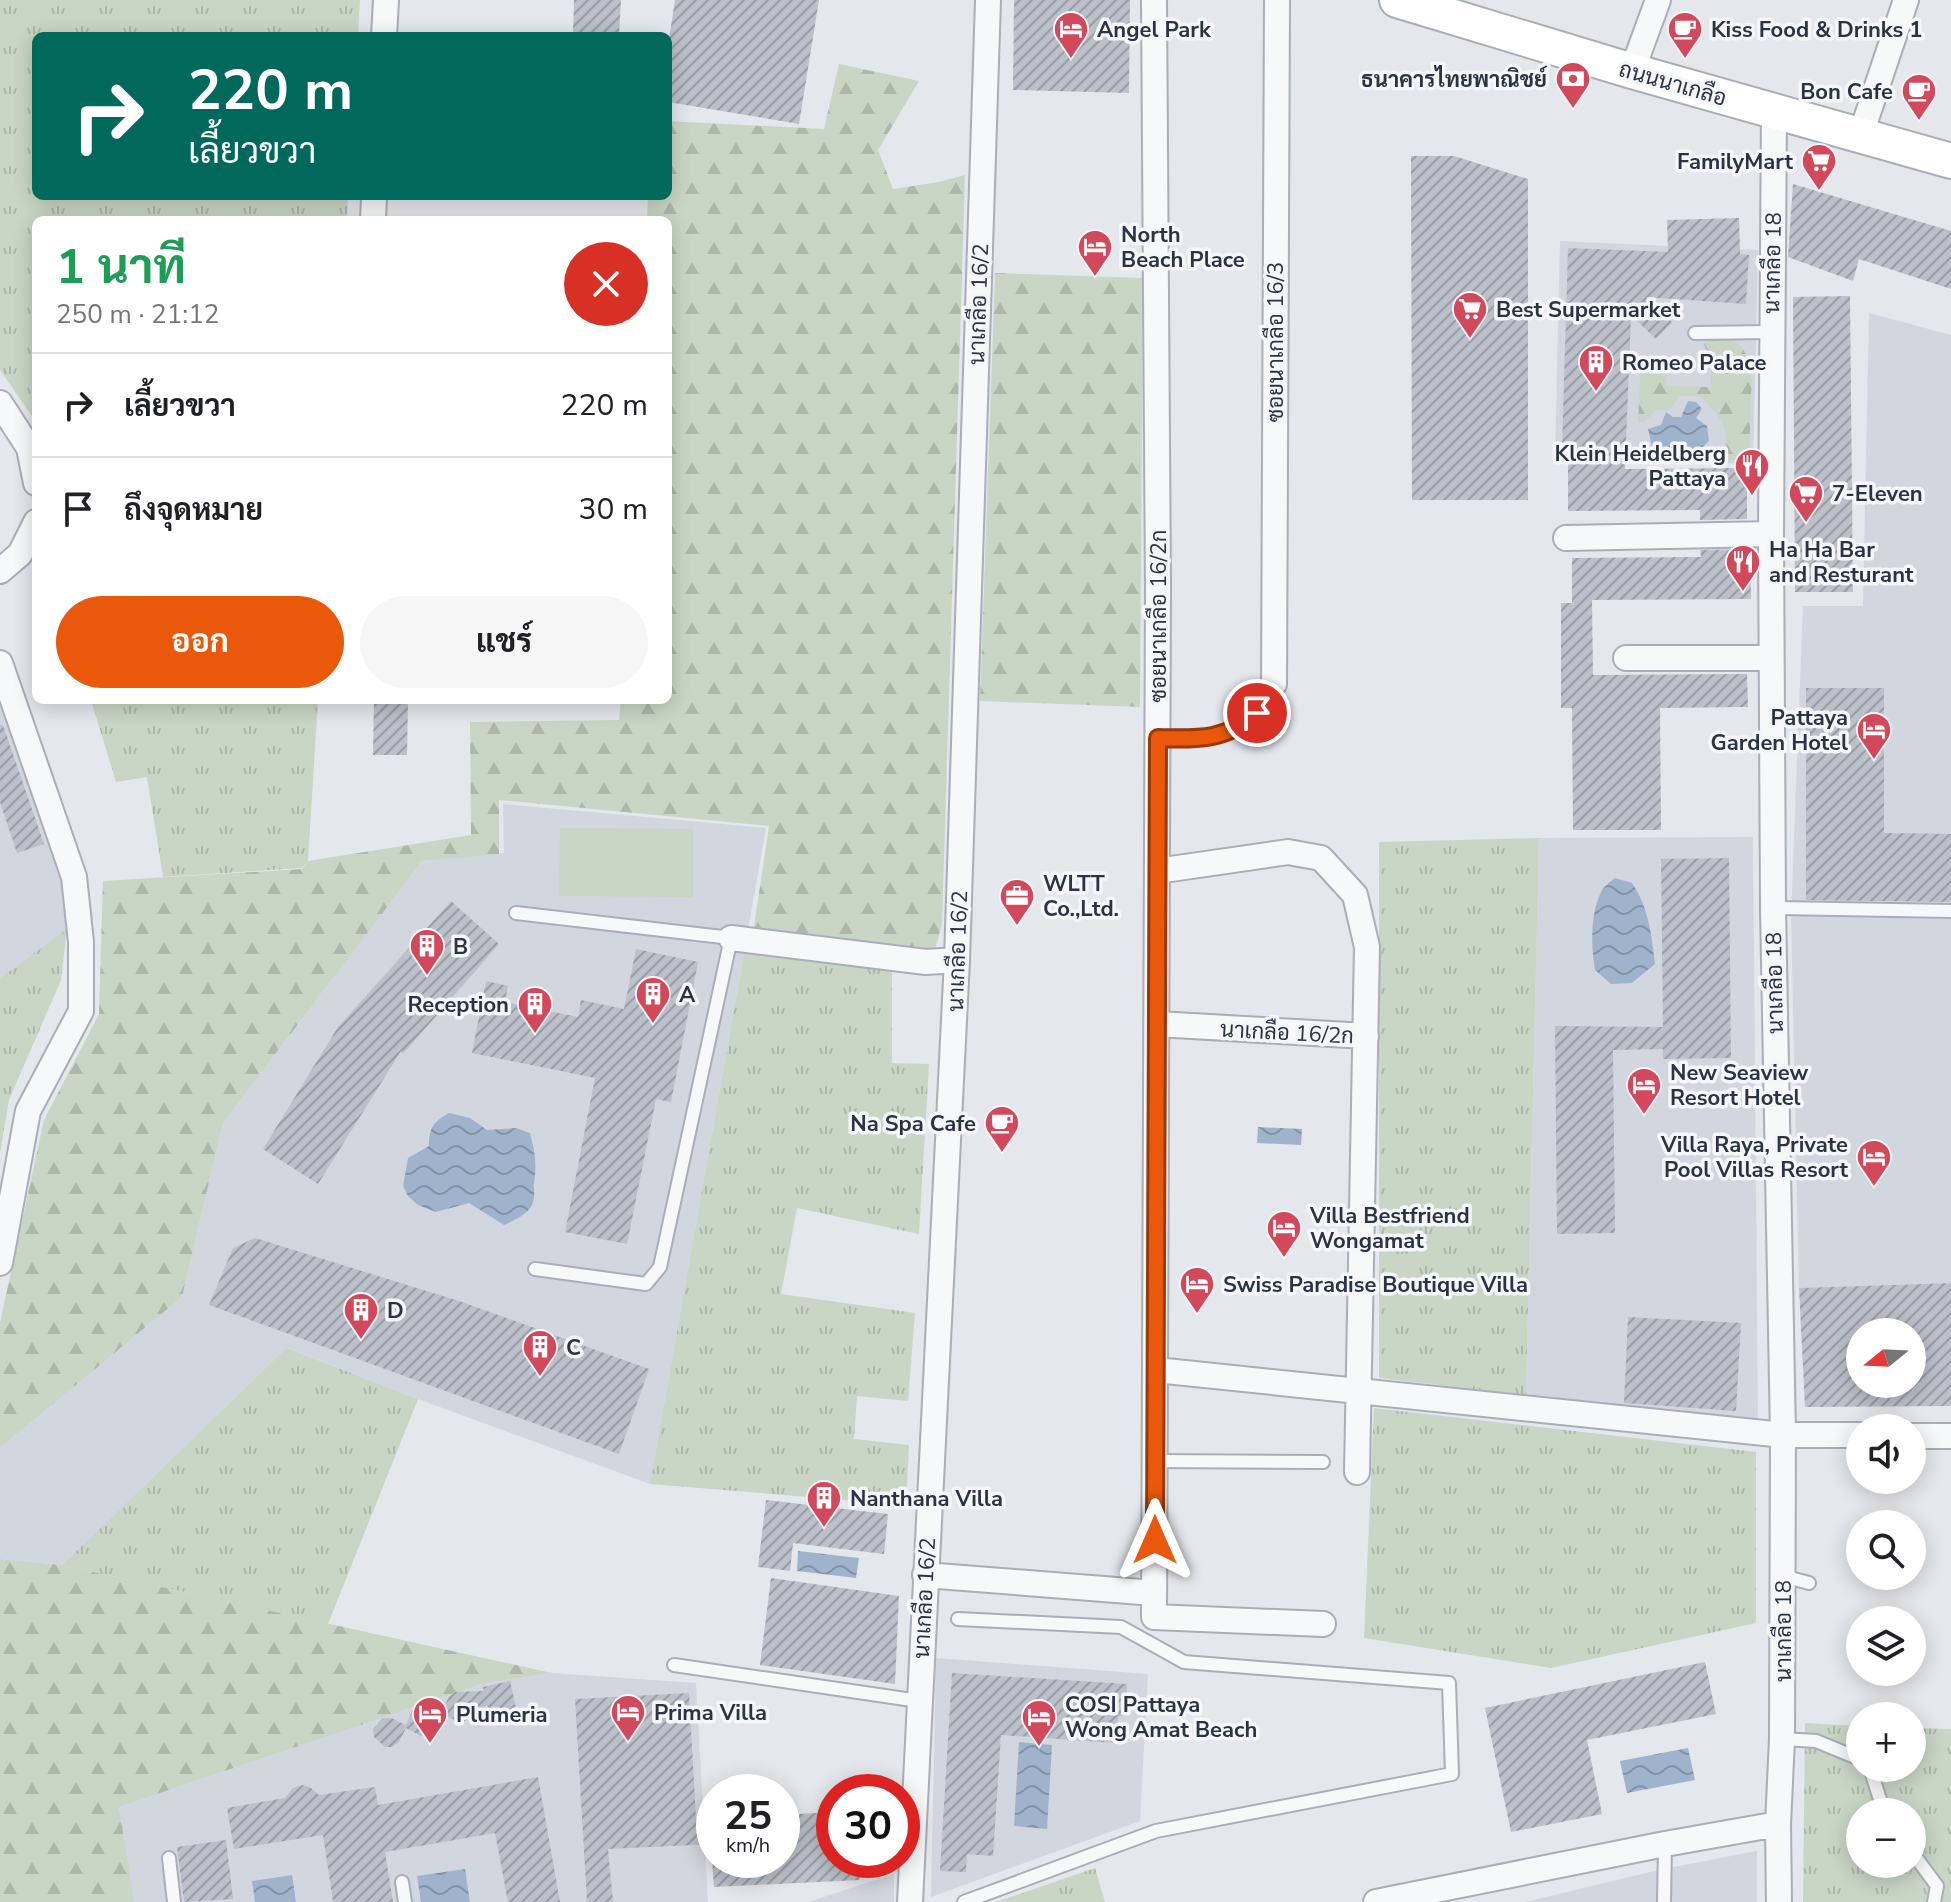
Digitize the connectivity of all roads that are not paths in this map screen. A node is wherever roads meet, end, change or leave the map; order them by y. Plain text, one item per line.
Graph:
1 (386, 0) edge
2 (988, 0) edge
3 (1154, 0) edge
4 (1277, 0) edge
5 (1397, 0) edge
6 (1658, 0) edge
7 (1906, 0) edge
8 (384, 32) edge
9 (1632, 71) junction
10 (1774, 112) junction
11 (1861, 134) junction
12 (1951, 161) edge
13 (1771, 332) junction
14 (1695, 333) dead end
15 (0, 403) edge
16 (32, 463) edge
17 (32, 530) edge
18 (1771, 534) junction
19 (1566, 538) dead end
20 (0, 571) edge
21 (1626, 658) dead end
22 (1771, 658) junction
23 (0, 663) edge
24 (1274, 684) joint
25 (1158, 738) junction
26 (1157, 871) junction
27 (1773, 908) junction
28 (1951, 911) edge
29 (516, 913) dead end
30 (731, 938) junction
31 (957, 960) junction
32 (1157, 1024) junction
33 (1366, 1036) junction
34 (0, 1263) edge
35 (535, 1269) dead end
36 (1156, 1370) junction
37 (1360, 1392) junction
38 (1783, 1435) junction
39 (1846, 1435) edge
40 (1926, 1436) edge
41 (1951, 1436) edge
42 (1155, 1461) junction
43 (1323, 1462) dead end
44 (1357, 1472) dead end
45 (925, 1575) junction
46 (1783, 1576) junction
47 (1809, 1583) dead end
48 (1154, 1605) junction
49 (958, 1619) dead end
50 (1323, 1624) dead end
51 (674, 1665) dead end
52 (919, 1701) junction
53 (1782, 1739) junction
54 (1846, 1753) edge
55 (1778, 1824) junction
56 (1665, 1844) junction
57 (169, 1858) dead end
58 (1926, 1871) edge
59 (402, 1882) dead end
60 (174, 1902) edge
61 (405, 1902) edge
62 (910, 1902) edge
63 (964, 1902) edge
64 (1376, 1902) edge
65 (1664, 1902) edge
66 (1779, 1902) edge
67 (1934, 1902) edge

1 - 8 street
2 - 31 street, นาเกลือ 16/2
3 - 25 street, ซอยนาเกลือ 16/2ก
4 - 24 street, ซอยนาเกลือ 16/3
5 - 9 street, ถนนนาเกลือ
6 - 9 street
7 - 11 street
9 - 10 street, ถนนนาเกลือ
10 - 11 street, ถนนนาเกลือ
10 - 13 street, นาเกลือ 18
11 - 12 street, ถนนนาเกลือ
13 - 14 lane
13 - 18 street, นาเกลือ 18
15 - 16 street
17 - 20 street
18 - 19 street
18 - 22 street, นาเกลือ 18
21 - 22 street
22 - 27 street, นาเกลือ 18
23 - 34 street
24 - 25 lane
25 - 26 street, ซอยนาเกลือ 16/2ก
26 - 32 street, ซอยนาเกลือ 16/2ก
26 - 33 street
27 - 28 lane
27 - 38 street, นาเกลือ 18
29 - 30 lane
30 - 31 street
30 - 35 lane
31 - 45 street, นาเกลือ 16/2
32 - 33 street, นาเกลือ 16/2ก
32 - 36 street, ซอยนาเกลือ 16/2ก
33 - 37 street, นาเกลือ 16/2ก
36 - 37 street
36 - 42 street, ซอยนาเกลือ 16/2ก
37 - 38 street
37 - 44 street, นาเกลือ 16/2ก
38 - 39 street
38 - 46 street, นาเกลือ 18
40 - 41 street
42 - 43 lane
42 - 48 street, ซอยนาเกลือ 16/2ก
45 - 48 street
45 - 52 street, นาเกลือ 16/2
46 - 47 lane
46 - 53 street, นาเกลือ 18
48 - 50 street
49 - 63 lane
51 - 52 lane
52 - 62 street, นาเกลือ 16/2
53 - 54 lane
53 - 55 street, นาเกลือ 18
55 - 56 street
55 - 66 street, นาเกลือ 18
56 - 64 street
56 - 65 lane
57 - 60 lane
58 - 67 lane
59 - 61 lane

